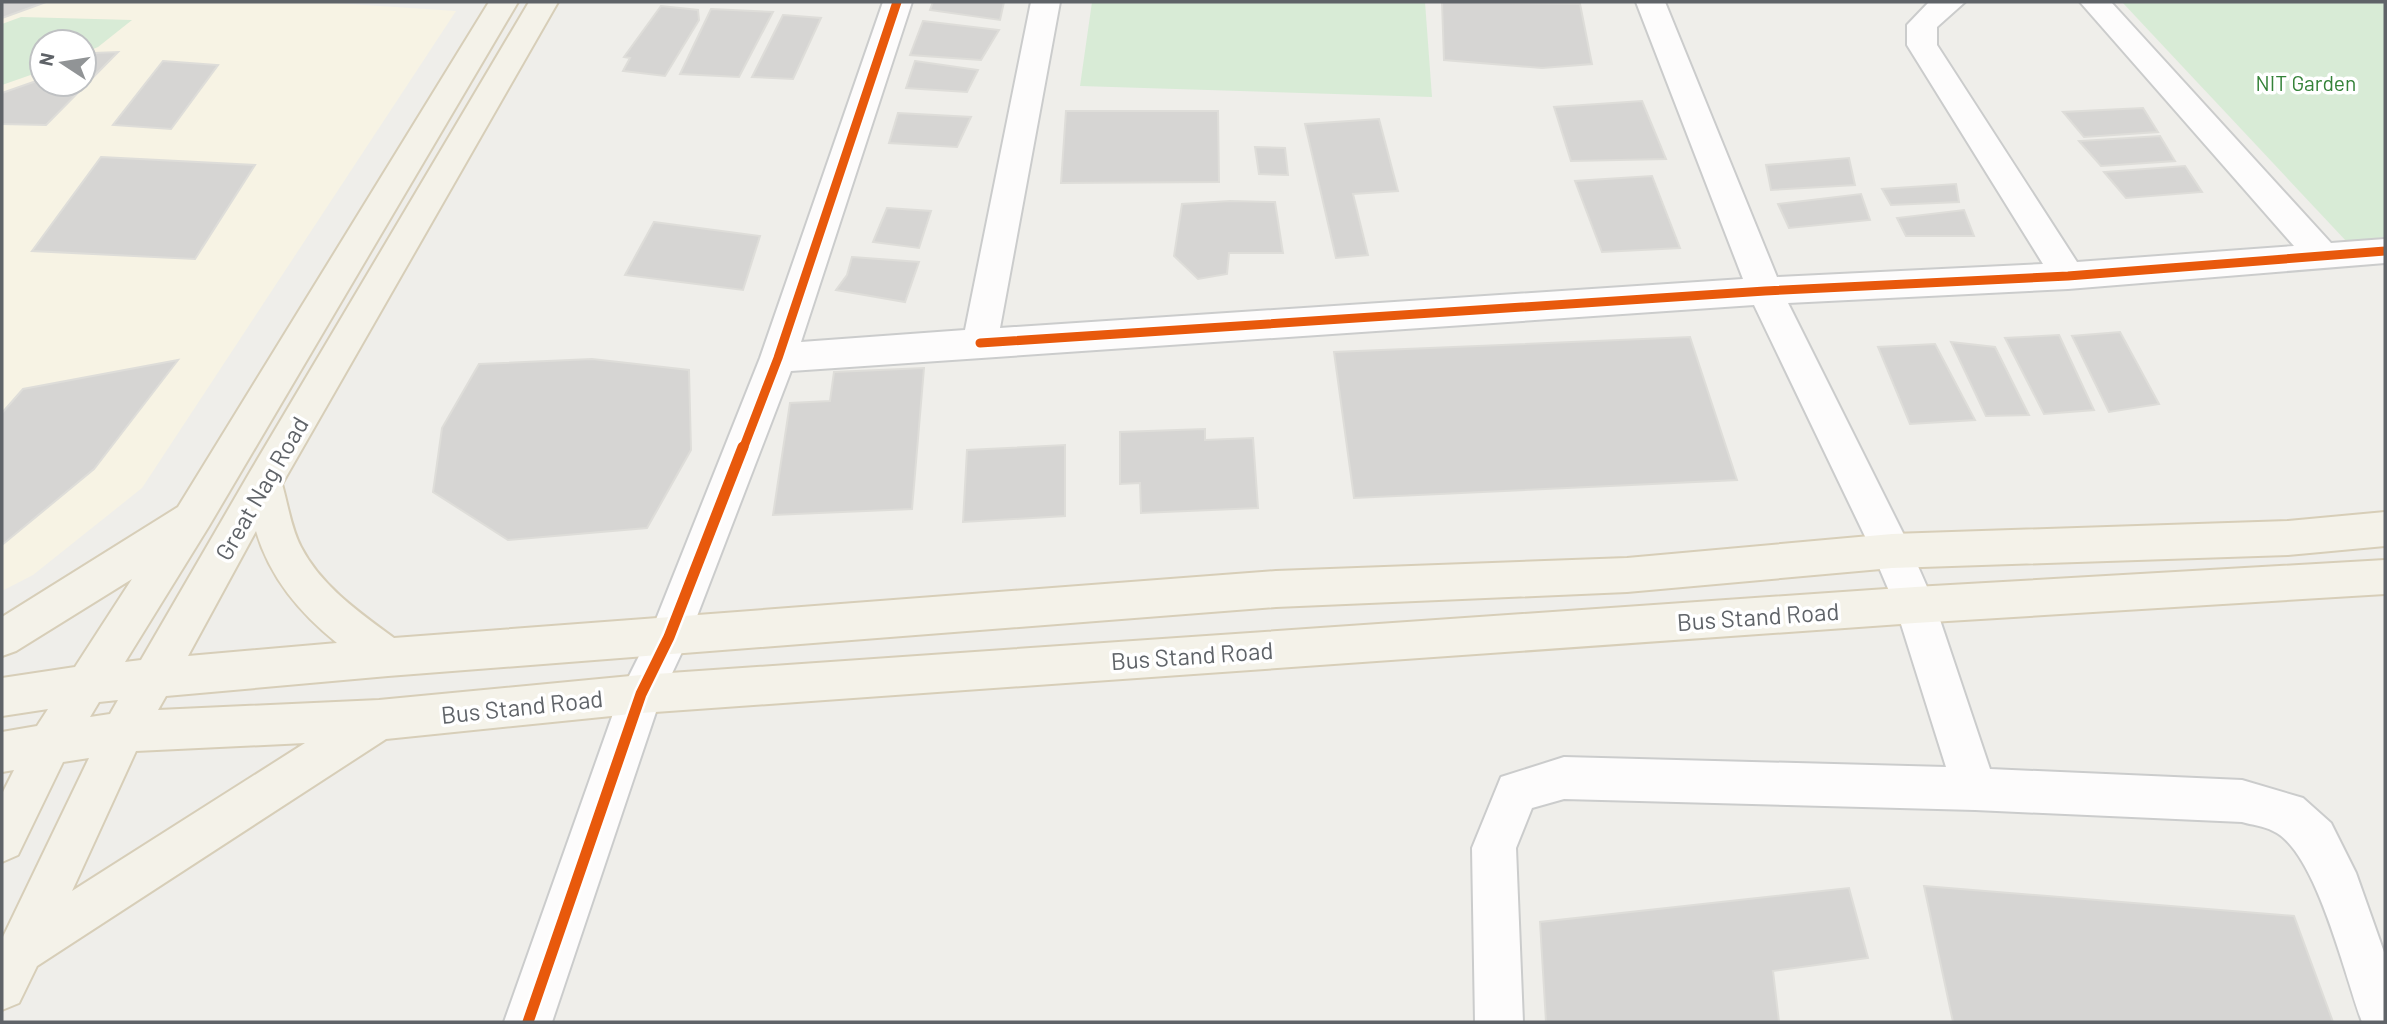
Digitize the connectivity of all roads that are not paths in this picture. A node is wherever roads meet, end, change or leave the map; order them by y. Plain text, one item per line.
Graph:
1 (503, 2) edge
2 (543, 2) edge
3 (897, 2) edge
4 (1045, 2) edge
5 (1650, 2) edge
6 (1950, 2) edge
7 (2095, 2) edge
8 (2385, 251) edge
9 (2323, 256) junction
10 (2067, 276) junction
11 (1765, 291) junction
12 (980, 343) junction
13 (778, 358) junction
14 (263, 483) junction
15 (195, 514) junction
16 (2385, 529) edge
17 (1892, 551) junction
18 (2385, 577) edge
19 (1915, 605) junction
20 (669, 637) junction
21 (2, 638) edge
22 (388, 657) junction
23 (153, 678) junction
24 (88, 684) junction
25 (641, 694) junction
26 (2, 698) edge
27 (379, 720) junction
28 (123, 732) junction
29 (49, 745) junction
30 (2, 752) edge
31 (1975, 789) junction
32 (2, 840) edge
33 (11, 968) edge
34 (2385, 1021) edge
35 (528, 1022) edge
36 (1499, 1022) edge

1 - 15 main road, Great Nag Road
2 - 14 main road, Great Nag Road
3 - 13 street
4 - 12 street
5 - 11 street
6 - 10 street
7 - 9 street
8 - 9 street
9 - 10 street
10 - 11 street
11 - 12 street
11 - 17 street
12 - 13 street
13 - 20 street
14 - 22 main road
14 - 23 main road, Great Nag Road
15 - 21 main road
15 - 24 main road, Great Nag Road
16 - 17 main road
17 - 19 street
17 - 20 main road
18 - 19 main road, Bus Stand Road
19 - 25 main road, Bus Stand Road
19 - 31 street
20 - 22 main road
20 - 25 street
22 - 23 main road
23 - 24 main road
23 - 28 main road, Great Nag Road
24 - 26 main road
24 - 29 main road, Great Nag Road
25 - 27 main road, Bus Stand Road
25 - 35 street
27 - 28 main road, Bus Stand Road
27 - 33 main road
28 - 29 main road, Bus Stand Road
28 - 33 main road, Great Nag Road
29 - 30 main road, Bus Stand Road
29 - 32 main road, Great Nag Road
31 - 34 street
31 - 36 street

